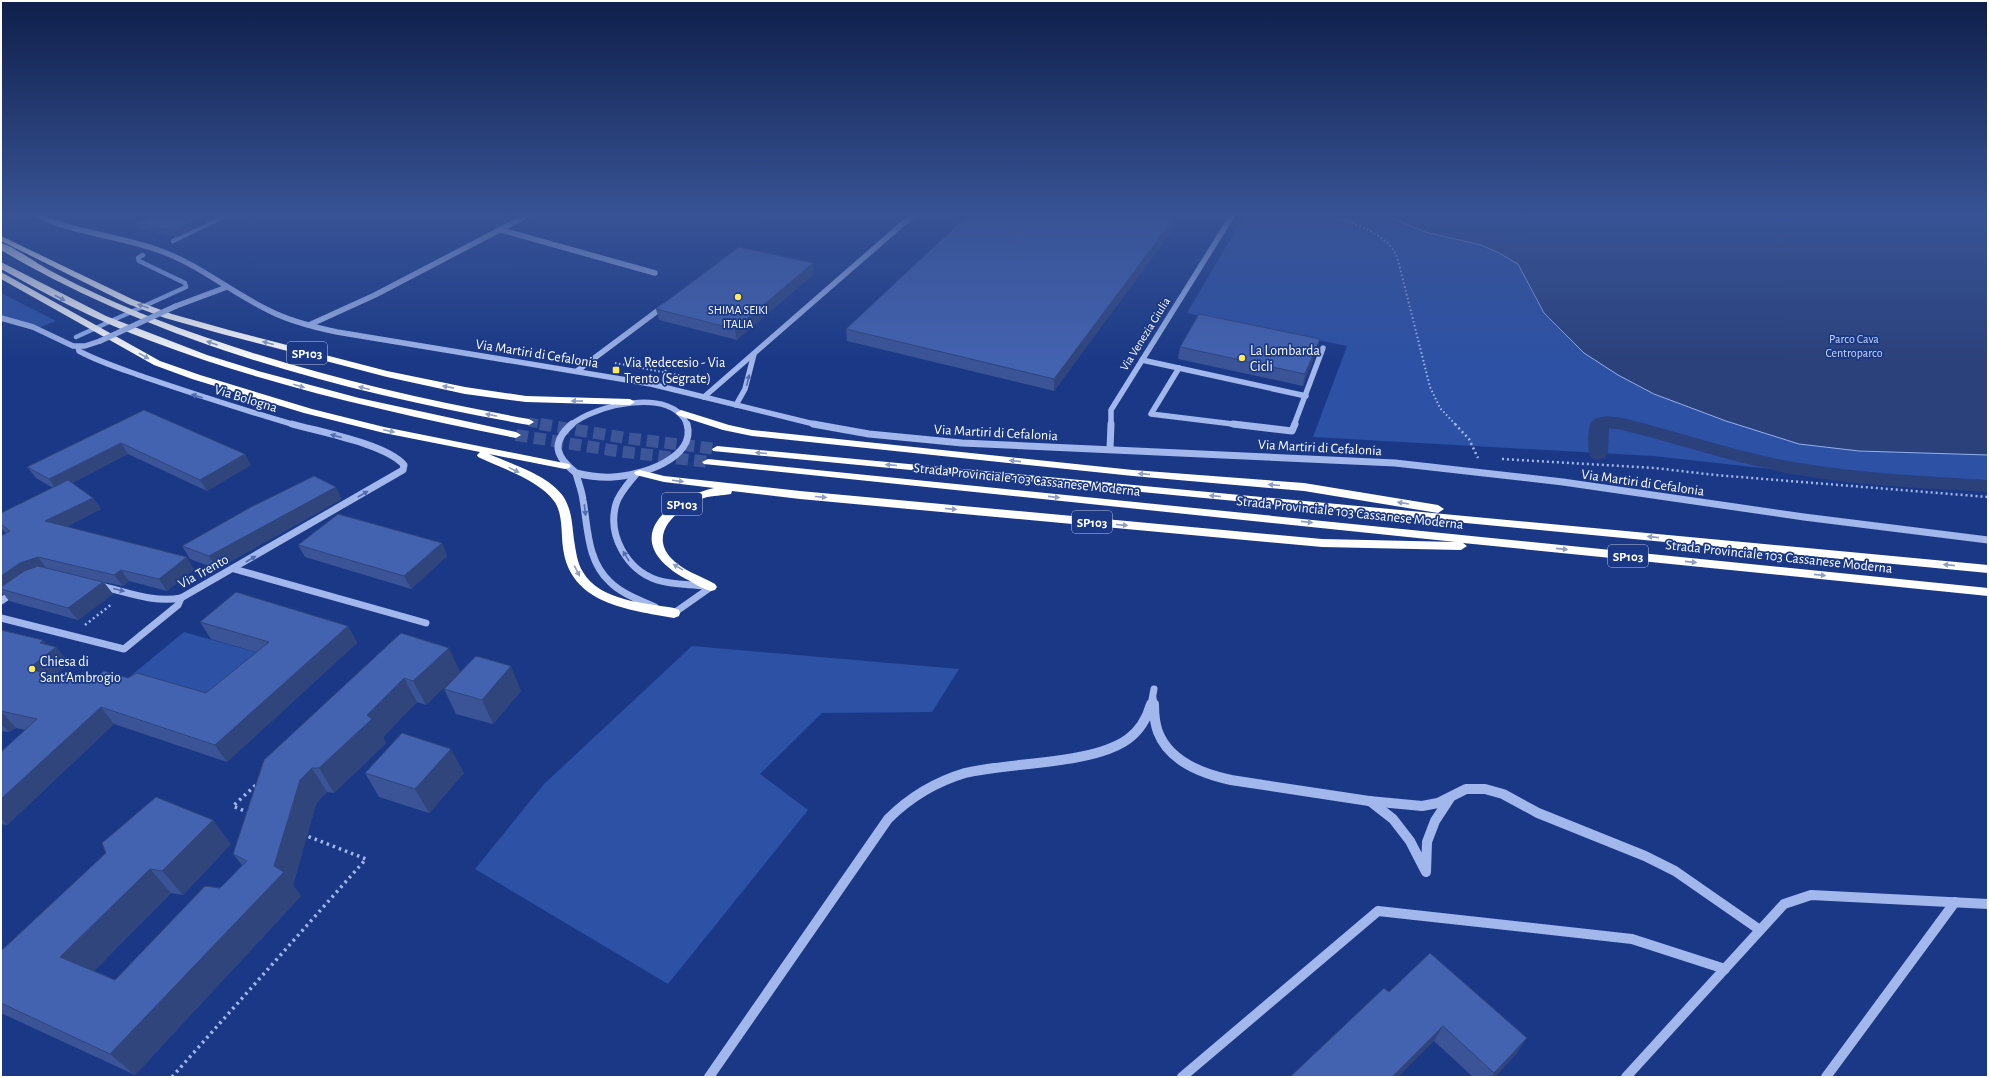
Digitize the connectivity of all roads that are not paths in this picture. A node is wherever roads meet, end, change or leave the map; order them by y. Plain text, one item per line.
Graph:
1 (31, 263) edge
2 (50, 263) edge
3 (185, 263) edge
4 (436, 263) edge
5 (621, 263) edge
6 (858, 263) edge
7 (1202, 263) edge
8 (1, 265) edge
9 (656, 273) dead end
10 (1, 275) edge
11 (227, 287) junction
12 (667, 304) edge
13 (1, 318) edge
14 (309, 325) junction
15 (78, 347) junction
16 (1324, 348) dead end
17 (754, 354) junction
18 (1142, 360) junction
19 (1179, 368) junction
20 (577, 371) junction
21 (1306, 396) junction
22 (704, 397) junction
23 (630, 402) junction
24 (736, 405) junction
25 (681, 414) junction
26 (529, 422) tunnel mouth
27 (516, 435) tunnel mouth
28 (466, 447) junction
29 (717, 449) tunnel mouth
30 (1110, 449) junction
31 (708, 462) tunnel mouth
32 (565, 466) junction
33 (403, 470) joint
34 (576, 473) junction
35 (638, 473) junction
36 (800, 495) junction
37 (1538, 525) junction
38 (1988, 540) edge
39 (1545, 548) junction
40 (234, 569) junction
41 (1988, 569) edge
42 (90, 583) edge
43 (711, 586) junction
44 (20, 587) edge
45 (1988, 592) edge
46 (182, 598) junction
47 (1, 600) edge
48 (674, 613) junction
49 (1, 618) edge
50 (426, 624) dead end
51 (1452, 796) junction
52 (1369, 801) junction
53 (1955, 902) junction
54 (1988, 904) edge
55 (1760, 930) junction
56 (1725, 969) junction
57 (709, 1077) edge
58 (1182, 1077) edge
59 (1626, 1077) edge
60 (1826, 1077) edge

26 -> 1 highway, SP103
23 -> 2 highway, SP103
3 - 11 street, Via Martiri di Cefalonia
4 - 14 street
5 - 9 street
6 - 17 street
7 - 18 street, Via Venezia Giulia
8 -> 27 highway, SP103
10 -> 28 highway
11 - 14 street, Via Martiri di Cefalonia
11 - 15 street, bridge
12 - 20 street
13 - 15 street, Via Bologna
14 - 20 street, Via Martiri di Cefalonia
33 -> 15 street, Via Bologna
16 - 21 street
17 - 22 street
24 -> 17 street
18 - 19 street
18 - 30 street, Via Venezia Giulia
19 - 21 street
19 - 21 street
20 - 22 street, Via Martiri di Cefalonia
22 - 24 street, Via Martiri di Cefalonia
23 - 25 street
23 - 32 street
24 - 30 street, Via Martiri di Cefalonia
25 - 35 street
37 -> 25 highway, SP103
28 - 32 highway
28 -> 48 highway
37 -> 29 highway, Strada Provinciale 103 Cassanese Moderna / SP103
30 - 38 street, Via Martiri di Cefalonia
31 -> 39 highway, Strada Provinciale 103 Cassanese Moderna / SP103
32 - 34 street
40 -> 33 street, Via Trento
34 - 35 street
34 -> 48 street
35 -> 36 highway, SP103
43 -> 35 street
36 -> 39 highway, SP103
43 -> 36 highway, SP103
41 -> 37 highway, Strada Provinciale 103 Cassanese Moderna / SP103
39 -> 45 highway, Strada Provinciale 103 Cassanese Moderna / SP103
40 - 46 street, Via Trento
40 - 50 street
42 -> 46 street, Via Trento
43 - 48 street
44 - 47 street
46 - 49 street
51 - 52 street
51 - 52 street
51 - 55 street
52 - 57 street
53 - 54 street
53 - 55 street
53 - 60 street
55 - 56 street
56 - 58 street
56 - 59 street

